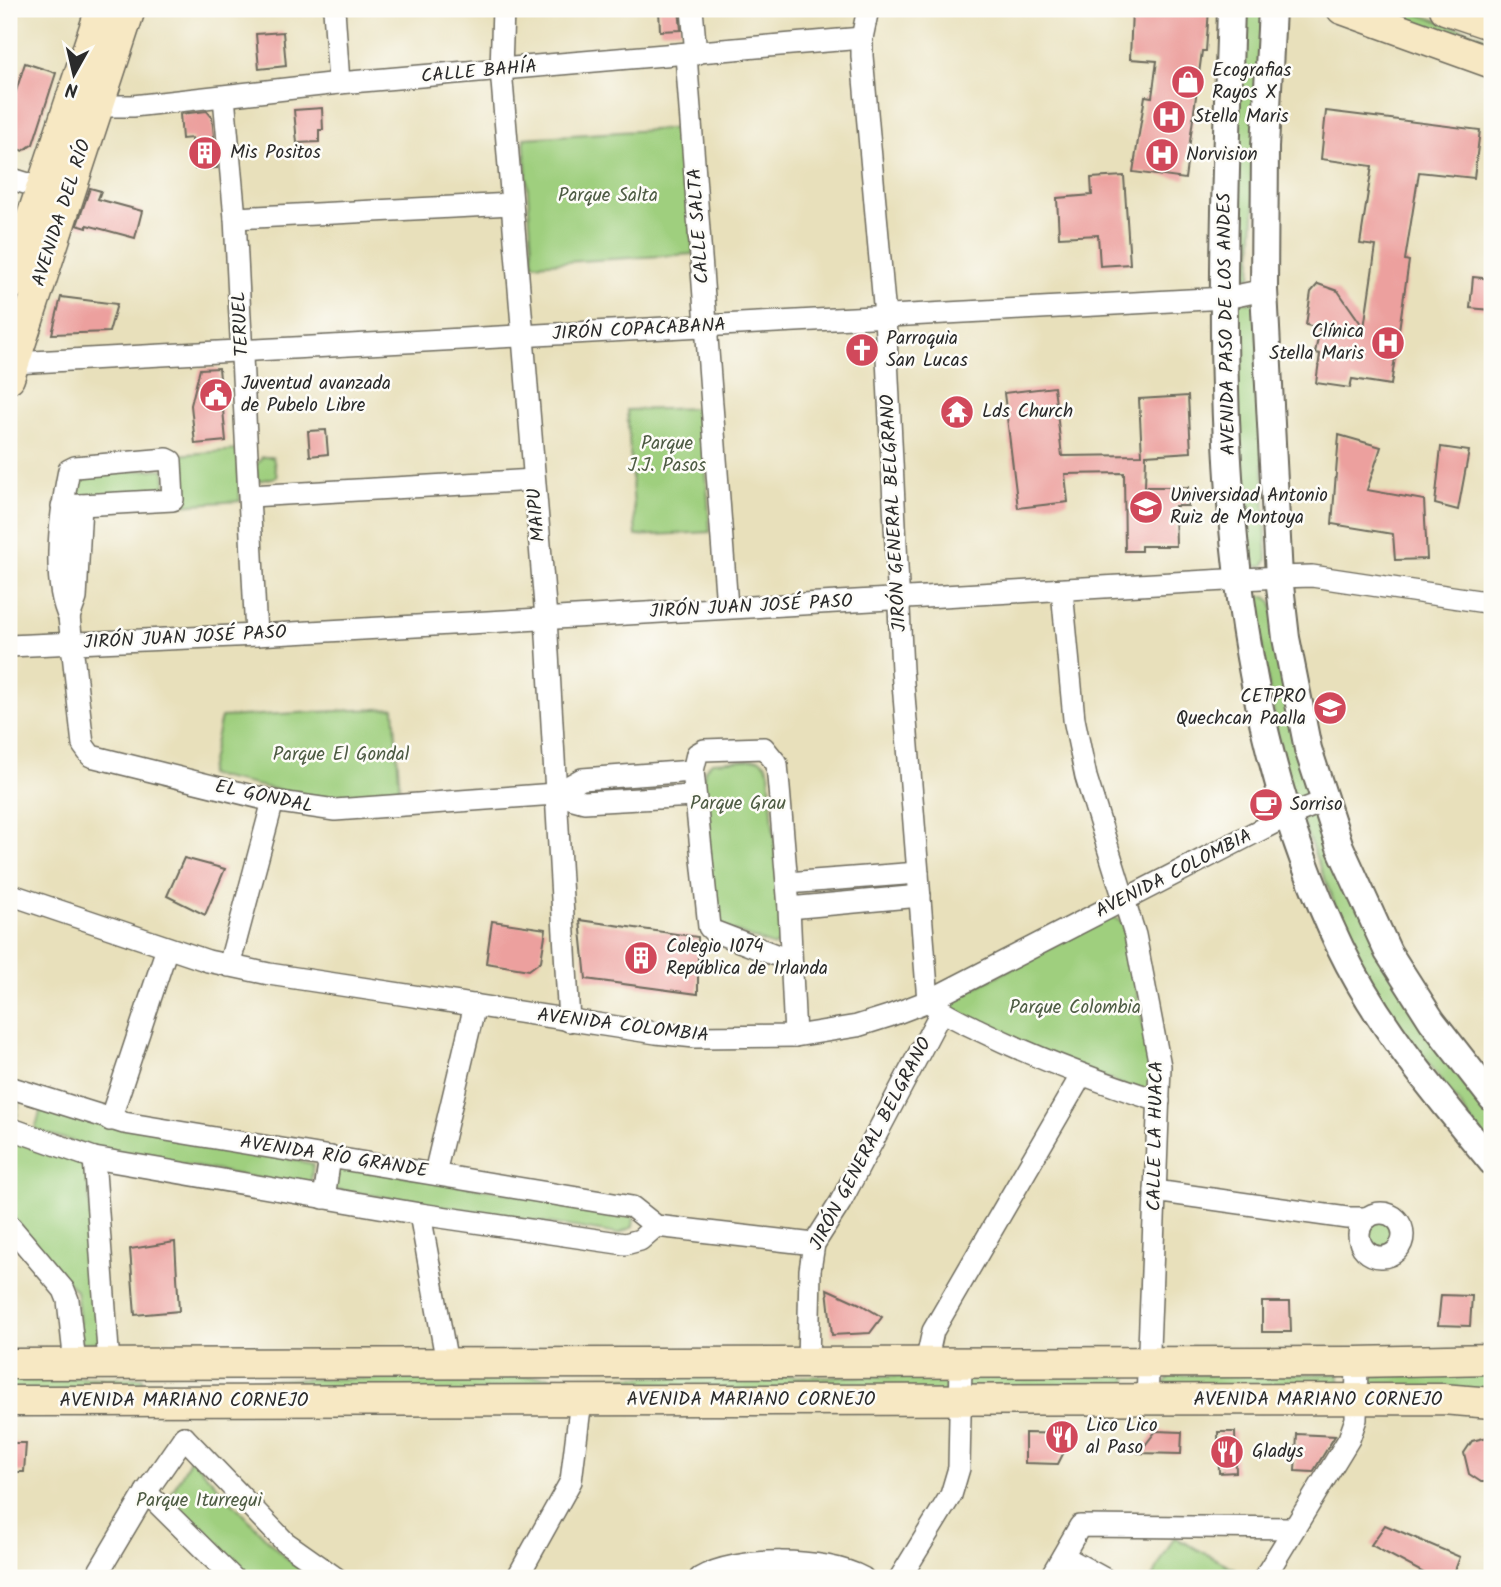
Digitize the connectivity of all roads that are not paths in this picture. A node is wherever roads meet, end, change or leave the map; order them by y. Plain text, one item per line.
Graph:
1 (101, 9) edge
2 (130, 9) edge
3 (334, 9) edge
4 (503, 9) edge
5 (692, 9) edge
6 (868, 9) edge
7 (1231, 9) edge
8 (1272, 9) edge
9 (1342, 9) edge
10 (1445, 9) edge
11 (1492, 25) edge
12 (862, 38) junction
13 (691, 55) junction
14 (1492, 63) edge
15 (501, 69) junction
16 (339, 83) junction
17 (224, 97) junction
18 (97, 106) junction
19 (1227, 147) junction
20 (1265, 147) junction
21 (9, 178) edge
22 (54, 193) junction
23 (512, 204) junction
24 (235, 218) junction
25 (9, 286) edge
26 (1264, 290) junction
27 (1226, 298) junction
28 (885, 316) junction
29 (706, 326) junction
30 (522, 336) junction
31 (242, 351) junction
32 (11, 371) edge
33 (534, 480) junction
34 (250, 496) junction
35 (71, 505) junction
36 (1279, 577) junction
37 (1237, 579) junction
38 (1062, 590) junction
39 (899, 600) junction
40 (1492, 603) edge
41 (727, 607) junction
42 (546, 618) junction
43 (256, 635) junction
44 (71, 643) junction
45 (9, 646) edge
46 (693, 771) junction
47 (555, 794) junction
48 (694, 796) junction
49 (274, 801) junction
50 (1325, 801) junction
51 (1287, 816) junction
52 (918, 873) junction
53 (787, 883) junction
54 (9, 894) edge
55 (920, 896) junction
56 (1125, 898) junction
57 (789, 908) junction
58 (167, 948) junction
59 (791, 961) junction
60 (229, 966) junction
61 (475, 1006) junction
62 (935, 1006) junction
63 (569, 1021) junction
64 (795, 1036) junction
65 (1081, 1076) junction
66 (9, 1087) edge
67 (35, 1096) junction
68 (1492, 1098) edge
69 (1159, 1101) junction
70 (110, 1120) junction
71 (15, 1130) edge
72 (330, 1157) junction
73 (94, 1158) junction
74 (1492, 1162) edge
75 (435, 1174) junction
76 (1155, 1191) junction
77 (324, 1198) junction
78 (421, 1214) junction
79 (1358, 1223) dead end
80 (9, 1224) edge
81 (656, 1226) junction
82 (814, 1244) junction
83 (1492, 1359) edge
84 (1356, 1362) junction
85 (447, 1363) junction
86 (576, 1363) junction
87 (808, 1363) junction
88 (926, 1363) junction
89 (961, 1363) junction
90 (1148, 1363) junction
91 (9, 1364) edge
92 (75, 1364) junction
93 (109, 1364) junction
94 (164, 1364) junction
95 (203, 1364) junction
96 (1356, 1399) junction
97 (577, 1400) junction
98 (961, 1400) junction
99 (1147, 1400) junction
100 (9, 1401) edge
101 (184, 1401) junction
102 (1492, 1403) edge
103 (184, 1437) junction
104 (146, 1492) junction
105 (1294, 1528) junction
106 (1063, 1556) junction
107 (95, 1578) edge
108 (233, 1578) edge
109 (336, 1578) edge
110 (517, 1578) edge
111 (700, 1578) edge
112 (863, 1578) edge
113 (900, 1578) edge
114 (1050, 1578) edge
115 (1103, 1578) edge
116 (1264, 1578) edge

1 - 22 main road, AVENIDA DEL RÍO
2 - 18 main road, AVENIDA DEL RÍO
3 - 16 street
4 - 15 street, MAIPU
5 - 13 street, CALLE SALTA
6 - 12 street, JIRÓN GENERAL BELGRANO
7 - 19 street, AVENIDA PASO DE LOS ANDES
8 - 20 street, AVENIDA PASO DE LOS ANDES
9 - 14 main road
10 - 11 main road
12 - 13 street, CALLE BAHÍA
12 - 28 street, JIRÓN GENERAL BELGRANO
13 - 15 street, CALLE BAHÍA
13 - 29 street, CALLE SALTA
15 - 16 street, CALLE BAHÍA
15 - 23 street, MAIPU
16 - 17 street, CALLE BAHÍA
17 - 18 street, CALLE BAHÍA
17 - 24 street, TERUEL
18 - 22 main road, AVENIDA DEL RÍO
19 - 20 street
19 - 27 street, AVENIDA PASO DE LOS ANDES
20 - 26 street, AVENIDA PASO DE LOS ANDES
21 - 22 street
22 - 25 main road, AVENIDA DEL RÍO
22 - 32 main road, AVENIDA DEL RÍO
23 - 24 street
23 - 30 street, MAIPU
24 - 31 street, TERUEL
26 - 27 street, JIRÓN COPACABANA
26 - 36 street, AVENIDA PASO DE LOS ANDES
27 - 28 street, JIRÓN COPACABANA
27 - 37 street, AVENIDA PASO DE LOS ANDES
28 - 29 street, JIRÓN COPACABANA
28 - 39 street, JIRÓN GENERAL BELGRANO
29 - 30 street, JIRÓN COPACABANA
29 - 41 street, CALLE SALTA
30 - 31 street, JIRÓN COPACABANA
30 - 33 street, MAIPU
31 - 32 street, JIRÓN COPACABANA
31 - 34 street, TERUEL
33 - 34 street
33 - 42 street, MAIPU
34 - 43 street, TERUEL
35 - 35 street, EL GONDAL
35 - 44 street, EL GONDAL
36 - 37 street, JIRÓN JUAN JOSÉ PASO
36 - 40 street, JIRÓN JUAN JOSÉ PASO
36 - 50 street, AVENIDA PASO DE LOS ANDES
37 - 38 street, JIRÓN JUAN JOSÉ PASO
37 - 51 street, AVENIDA PASO DE LOS ANDES
38 - 39 street, JIRÓN JUAN JOSÉ PASO
38 - 56 street, CALLE LA HUACA
39 - 41 street, JIRÓN JUAN JOSÉ PASO
39 - 52 street, JIRÓN GENERAL BELGRANO
41 - 42 street, JIRÓN JUAN JOSÉ PASO
42 - 43 street, JIRÓN JUAN JOSÉ PASO
42 - 47 street, MAIPU
43 - 44 street, JIRÓN JUAN JOSÉ PASO
44 - 45 street, JIRÓN JUAN JOSÉ PASO
44 - 49 street, EL GONDAL
46 - 47 street, EL GONDAL
46 - 48 street
46 - 53 street
47 - 48 street, EL GONDAL
47 - 49 street, EL GONDAL
47 - 63 street, MAIPU
48 - 59 street
49 - 60 street
50 - 51 street, AVENIDA COLOMBIA
50 - 68 street, AVENIDA PASO DE LOS ANDES
51 - 56 street, AVENIDA COLOMBIA
51 - 74 street, AVENIDA PASO DE LOS ANDES
52 - 53 street
52 - 55 street, JIRÓN GENERAL BELGRANO
53 - 57 street
54 - 58 street, AVENIDA COLOMBIA
55 - 57 street
55 - 62 street, JIRÓN GENERAL BELGRANO
56 - 62 street, AVENIDA COLOMBIA
56 - 69 street, CALLE LA HUACA
57 - 59 street
58 - 60 street, AVENIDA COLOMBIA
58 - 70 street
59 - 64 street
60 - 61 street, AVENIDA COLOMBIA
61 - 63 street, AVENIDA COLOMBIA
61 - 75 street
62 - 64 street, AVENIDA COLOMBIA
62 - 65 street
62 - 82 street, JIRÓN GENERAL BELGRANO
63 - 64 street, AVENIDA COLOMBIA
65 - 69 street
65 - 88 street
66 - 67 street, AVENIDA RÍO GRANDE
67 - 70 street, AVENIDA RÍO GRANDE
67 - 71 street
69 - 76 street, CALLE LA HUACA
70 - 72 street, AVENIDA RÍO GRANDE
71 - 73 street
72 - 75 street, AVENIDA RÍO GRANDE
72 - 77 street
73 - 77 street
73 - 93 street
75 - 81 street, AVENIDA RÍO GRANDE
76 - 79 street
76 - 90 street, CALLE LA HUACA
77 - 78 street
78 - 81 street
78 - 85 street
80 - 92 street
81 - 82 street, AVENIDA RÍO GRANDE
82 - 87 street, JIRÓN GENERAL BELGRANO
83 - 84 main road, AVENIDA MARIANO CORNEJO
84 - 90 main road, AVENIDA MARIANO CORNEJO
84 - 96 street
85 - 86 main road, AVENIDA MARIANO CORNEJO
85 - 95 main road, AVENIDA MARIANO CORNEJO
86 - 87 main road, AVENIDA MARIANO CORNEJO
86 - 97 main road
87 - 88 main road, AVENIDA MARIANO CORNEJO
88 - 89 main road, AVENIDA MARIANO CORNEJO
89 - 90 main road, AVENIDA MARIANO CORNEJO
89 - 98 street
90 - 99 street, CALLE LA HUACA
91 - 92 main road, AVENIDA MARIANO CORNEJO
92 - 93 main road, AVENIDA MARIANO CORNEJO
93 - 94 main road, AVENIDA MARIANO CORNEJO
94 - 95 main road, AVENIDA MARIANO CORNEJO
94 - 101 main road
95 - 101 main road
96 - 99 main road, AVENIDA MARIANO CORNEJO
96 - 102 main road, AVENIDA MARIANO CORNEJO
96 - 105 street
97 - 98 main road, AVENIDA MARIANO CORNEJO
97 - 101 main road, AVENIDA MARIANO CORNEJO
97 - 110 street
98 - 99 main road, AVENIDA MARIANO CORNEJO
98 - 113 street
100 - 101 main road, AVENIDA MARIANO CORNEJO
101 - 103 street
103 - 104 street
103 - 109 street
104 - 107 street
104 - 108 street
105 - 106 street
105 - 116 street
106 - 114 street
106 - 115 street
111 - 112 street

